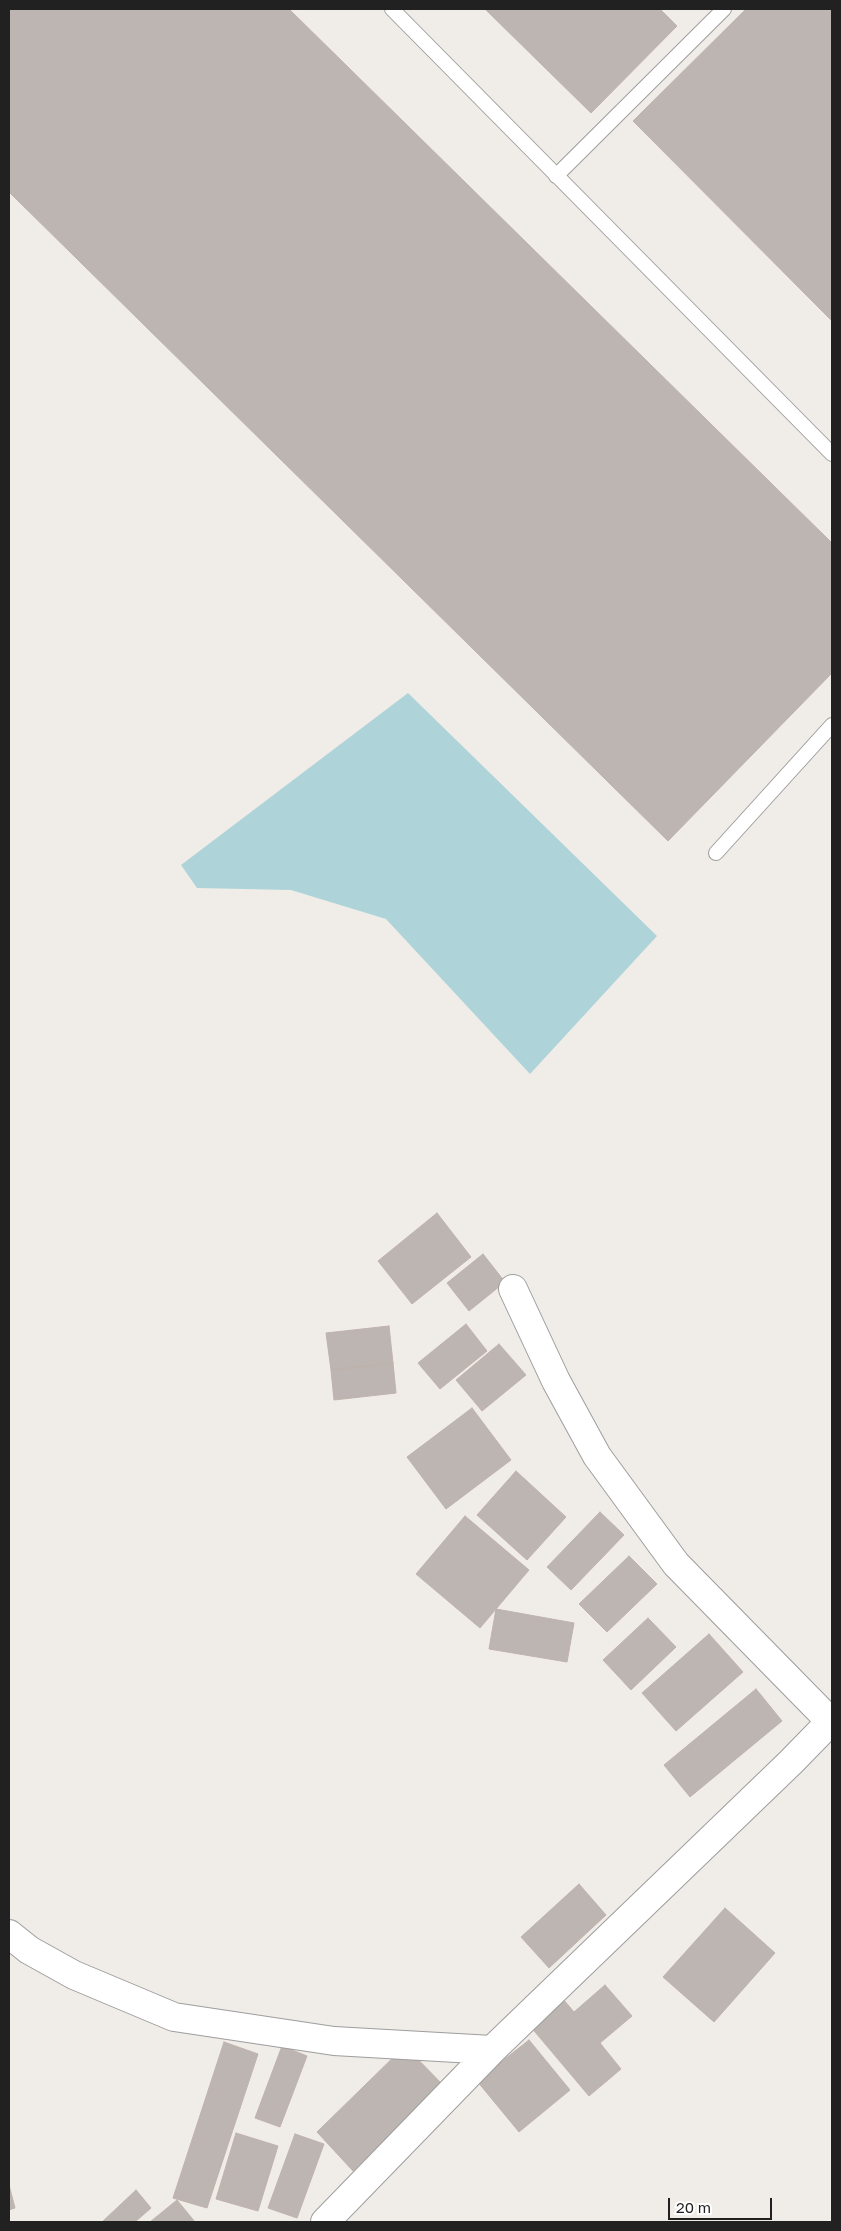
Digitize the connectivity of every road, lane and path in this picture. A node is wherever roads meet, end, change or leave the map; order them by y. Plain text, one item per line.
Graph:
1 (392, 9) edge
2 (724, 9) edge
3 (556, 176) junction
4 (832, 454) edge
5 (832, 726) edge
6 (716, 853) dead end
7 (513, 1289) dead end
8 (832, 1722) edge
9 (9, 1934) edge
10 (492, 2050) junction
11 (324, 2222) edge

1 - 3 lane
2 - 3 lane
3 - 4 lane
5 - 6 lane
7 - 8 street
8 - 10 street
9 - 10 street
10 - 11 street

